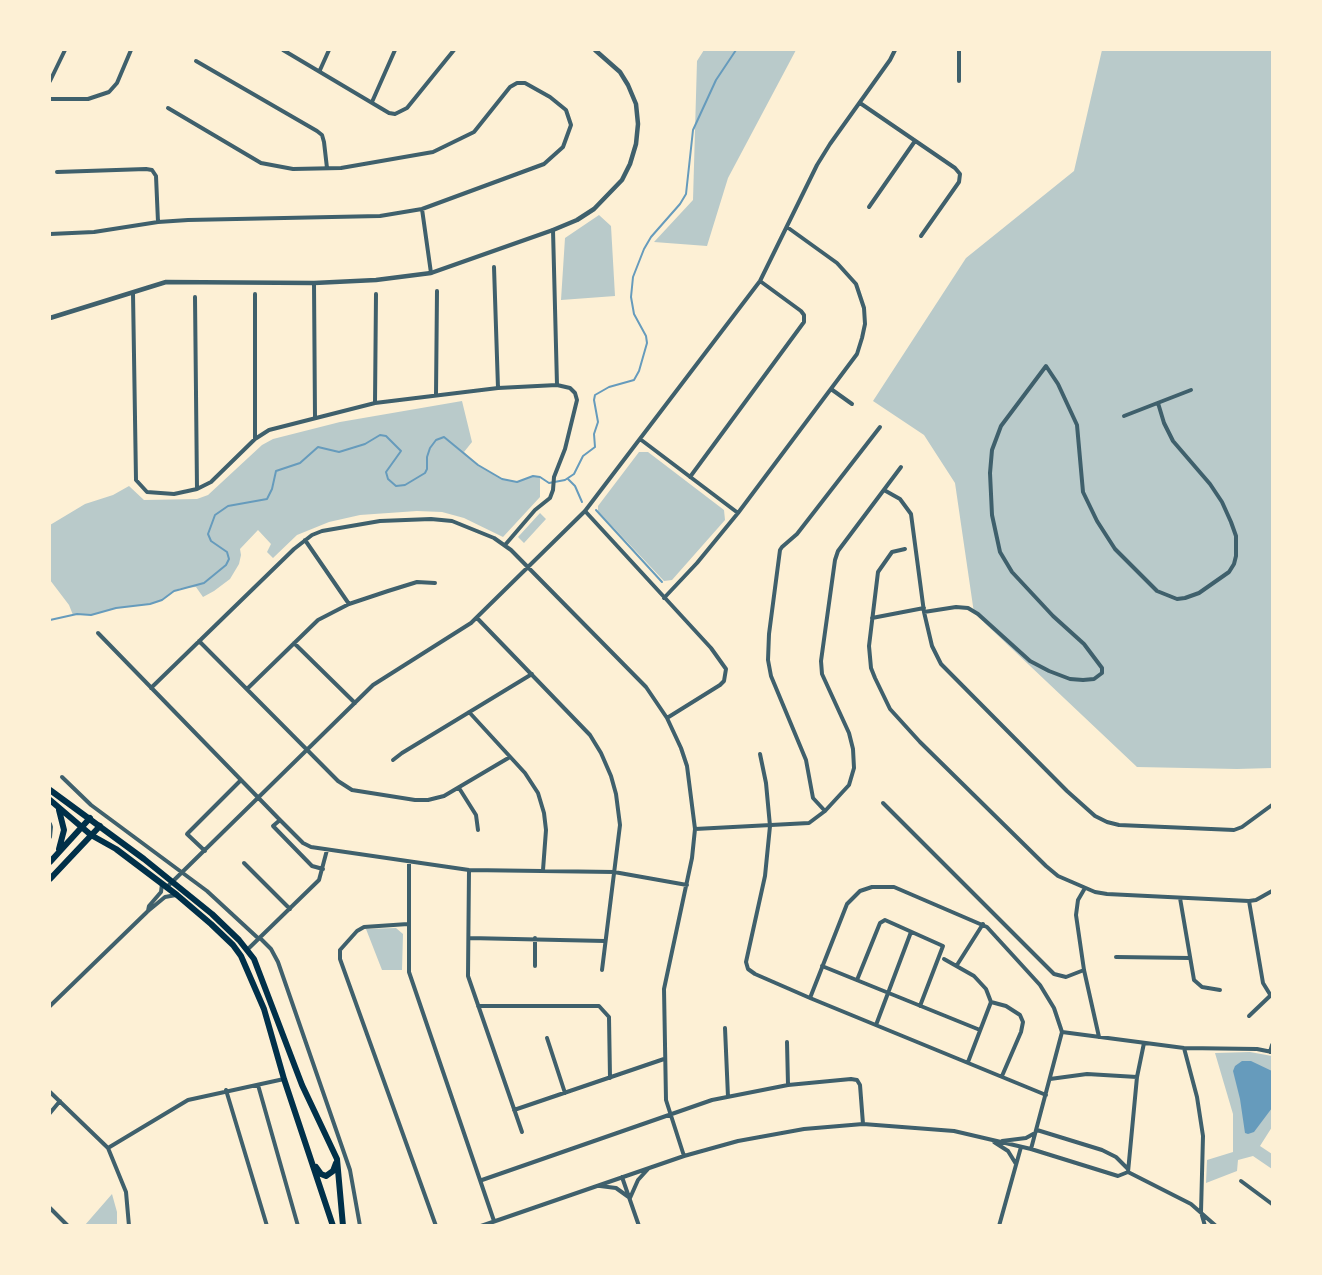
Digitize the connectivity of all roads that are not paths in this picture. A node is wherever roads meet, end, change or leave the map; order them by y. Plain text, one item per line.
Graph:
1 (65, 50) edge
2 (131, 50) edge
3 (284, 50) edge
4 (329, 50) edge
5 (395, 50) edge
6 (454, 50) edge
7 (595, 50) edge
8 (895, 50) edge
9 (959, 50) edge
10 (196, 61) dead end
11 (320, 70) junction
12 (50, 81) edge
13 (959, 81) dead end
14 (50, 99) edge
15 (372, 102) junction
16 (860, 103) junction
17 (168, 108) dead end
18 (915, 141) junction
19 (327, 168) junction
20 (57, 172) dead end
21 (868, 207) dead end
22 (422, 209) junction
23 (158, 222) junction
24 (787, 227) junction
25 (553, 230) junction
26 (50, 234) edge
27 (921, 237) dead end
28 (494, 267) dead end
29 (431, 273) junction
30 (760, 281) junction
31 (314, 283) junction
32 (437, 291) dead end
33 (133, 292) junction
34 (255, 294) dead end
35 (376, 294) dead end
36 (195, 297) dead end
37 (50, 318) edge
38 (557, 385) junction
39 (498, 388) junction
40 (831, 389) junction
41 (1191, 390) dead end
42 (436, 395) junction
43 (375, 403) junction
44 (1158, 403) junction
45 (852, 404) dead end
46 (1124, 416) dead end
47 (315, 418) junction
48 (880, 427) dead end
49 (255, 439) junction
50 (640, 439) junction
51 (901, 466) dead end
52 (690, 477) junction
53 (197, 489) junction
54 (885, 490) junction
55 (585, 511) junction
56 (738, 513) junction
57 (305, 540) junction
58 (505, 544) junction
59 (905, 549) dead end
60 (529, 567) junction
61 (435, 583) dead end
62 (664, 597) junction
63 (349, 604) junction
64 (924, 610) junction
65 (477, 618) junction
66 (872, 618) junction
67 (98, 633) dead end
68 (199, 641) junction
69 (294, 643) junction
70 (532, 674) junction
71 (151, 688) junction
72 (247, 690) junction
73 (355, 703) junction
74 (469, 712) junction
75 (667, 718) junction
76 (307, 751) junction
77 (760, 754) dead end
78 (510, 756) junction
79 (393, 760) dead end
80 (62, 777) dead end
81 (241, 780) junction
82 (459, 788) junction
83 (50, 790) edge
84 (259, 798) junction
85 (50, 800) edge
86 (883, 803) dead end
87 (1272, 805) edge
88 (59, 809) junction
89 (825, 811) junction
90 (90, 818) junction
91 (280, 820) junction
92 (50, 824) edge
93 (100, 826) junction
94 (770, 826) junction
95 (81, 827) junction
96 (695, 829) junction
97 (478, 830) dead end
98 (91, 835) junction
99 (50, 837) edge
100 (327, 850) junction
101 (205, 851) junction
102 (56, 855) junction
103 (50, 861) edge
104 (244, 862) dead end
105 (409, 862) junction
106 (322, 869) junction
107 (469, 870) junction
108 (543, 870) junction
109 (183, 872) junction
110 (614, 872) junction
111 (50, 879) edge
112 (161, 882) junction
113 (170, 885) junction
114 (687, 885) junction
115 (1085, 888) junction
116 (1272, 891) edge
117 (177, 895) junction
118 (1180, 898) junction
119 (1250, 901) junction
120 (290, 909) junction
121 (148, 911) junction
122 (408, 924) junction
123 (983, 924) junction
124 (911, 932) junction
125 (469, 938) junction
126 (535, 938) junction
127 (260, 939) junction
128 (605, 940) junction
129 (247, 950) junction
130 (1116, 957) dead end
131 (1190, 958) junction
132 (944, 959) dead end
133 (957, 965) junction
134 (535, 966) dead end
135 (822, 966) junction
136 (602, 970) dead end
137 (1084, 970) junction
138 (857, 980) junction
139 (1220, 990) dead end
140 (888, 993) junction
141 (1271, 995) edge
142 (810, 998) junction
143 (991, 1002) junction
144 (50, 1006) edge
145 (478, 1006) junction
146 (920, 1006) junction
147 (1249, 1016) dead end
148 (876, 1025) junction
149 (725, 1028) dead end
150 (980, 1030) junction
151 (1062, 1032) junction
152 (1099, 1037) junction
153 (547, 1038) dead end
154 (787, 1042) dead end
155 (1144, 1043) junction
156 (1272, 1045) edge
157 (1184, 1048) junction
158 (1271, 1052) edge
159 (664, 1059) junction
160 (968, 1062) junction
161 (1002, 1076) junction
162 (1137, 1077) junction
163 (610, 1078) junction
164 (284, 1079) junction
165 (1050, 1079) junction
166 (258, 1085) junction
167 (788, 1085) junction
168 (226, 1090) junction
169 (50, 1092) edge
170 (565, 1093) junction
171 (1046, 1095) junction
172 (728, 1097) junction
173 (60, 1101) junction
174 (514, 1110) junction
175 (50, 1113) edge
176 (670, 1114) junction
177 (862, 1125) junction
178 (1036, 1131) junction
179 (522, 1132) dead end
180 (991, 1140) junction
181 (999, 1141) junction
182 (1021, 1147) junction
183 (108, 1148) junction
184 (1031, 1149) junction
185 (684, 1156) junction
186 (310, 1157) junction
187 (336, 1159) junction
188 (1016, 1164) junction
189 (650, 1167) junction
190 (1128, 1171) junction
191 (622, 1176) junction
192 (482, 1180) junction
193 (1240, 1181) dead end
194 (597, 1185) junction
195 (630, 1198) junction
196 (1272, 1204) edge
197 (50, 1208) edge
198 (1201, 1212) junction
199 (494, 1221) junction
200 (68, 1226) edge
201 (129, 1226) edge
202 (267, 1226) edge
203 (298, 1226) edge
204 (333, 1226) edge
205 (345, 1226) edge
206 (360, 1226) edge
207 (436, 1226) edge
208 (481, 1226) edge
209 (639, 1226) edge
210 (999, 1226) edge
211 (1205, 1226) edge
212 (1216, 1226) edge

1 - 12 street
2 - 14 street
3 - 11 street
4 - 11 street
5 - 15 street
6 - 15 street
7 - 25 street
8 - 16 street
9 - 13 street
10 - 19 street
11 - 15 street
16 - 18 street
16 - 24 street
17 - 19 street
18 - 21 street
18 - 27 street
19 - 22 street
20 - 23 street
22 - 23 street
22 - 29 street
23 - 26 street
24 - 30 street
24 - 40 street
25 - 29 street
25 - 38 street
28 - 39 street
29 - 31 street
30 - 50 street
30 - 52 street
31 - 33 street
31 - 47 street
32 - 42 street
33 - 37 street
33 - 53 street
34 - 49 street
35 - 43 street
36 - 53 street
38 - 39 street
38 - 58 street
39 - 42 street
40 - 45 street
40 - 56 street
41 - 44 street
42 - 43 street
43 - 47 street
44 - 46 street
44 - 64 street
47 - 49 street
48 - 89 street
49 - 53 street
50 - 52 street
50 - 55 street
51 - 54 street
52 - 56 street
54 - 64 street
54 - 89 street
55 - 60 street
55 - 62 street
56 - 62 street
57 - 58 street
57 - 63 street
57 - 68 street
58 - 60 street
59 - 66 street
60 - 65 street
60 - 75 street
61 - 63 street
62 - 75 street
63 - 69 street
64 - 66 street
64 - 87 street
65 - 70 street
65 - 73 street
66 - 115 street
67 - 71 street
68 - 71 street
68 - 72 street
69 - 72 street
69 - 73 street
70 - 74 street
70 - 110 street
71 - 81 street
72 - 76 street
73 - 76 street
74 - 78 street
74 - 79 street
75 - 96 street
76 - 82 street
76 - 84 street
77 - 94 street
78 - 82 street
78 - 108 street
80 - 109 street
81 - 84 street
81 - 101 street
82 - 97 street
83 - 90 main road
84 - 91 street
84 - 101 street
85 - 88 main road
86 - 137 street
88 - 95 main road
88 - 102 main road
89 - 94 street
90 - 93 main road
90 - 95 main road
91 - 100 street
91 - 106 street
92 - 99 street
93 - 98 main road
93 - 113 main road
94 - 96 street
94 - 142 street
95 - 98 main road
95 - 102 main road
96 - 114 street
98 - 111 main road
98 - 112 main road
100 - 105 street
100 - 106 street
101 - 109 street
102 - 103 main road
104 - 120 street
105 - 107 street
105 - 122 street
106 - 120 street
107 - 108 street
107 - 125 street
108 - 110 street
109 - 113 street
109 - 127 street
110 - 114 street
110 - 128 street
112 - 113 main road
112 - 121 street
113 - 117 main road
113 - 129 main road
114 - 159 street
115 - 118 street
115 - 137 street
116 - 119 street
117 - 121 street
117 - 164 main road
118 - 119 street
118 - 131 street
119 - 141 street
120 - 127 street
121 - 144 street
122 - 192 street
122 - 207 street
123 - 133 street
123 - 135 street
123 - 151 street
124 - 138 street
124 - 140 street
124 - 146 street
125 - 126 street
125 - 145 street
126 - 128 street
126 - 134 street
127 - 129 street
127 - 206 street
128 - 136 street
129 - 187 main road
130 - 131 street
131 - 139 street
132 - 133 street
133 - 143 street
135 - 138 street
135 - 142 street
137 - 152 street
138 - 140 street
140 - 146 street
140 - 148 street
141 - 147 street
142 - 148 street
143 - 150 street
143 - 161 street
145 - 163 street
145 - 174 street
146 - 150 street
148 - 160 street
149 - 172 street
150 - 160 street
151 - 152 street
151 - 165 street
152 - 155 street
153 - 170 street
154 - 167 street
155 - 157 street
155 - 162 street
156 - 158 street
157 - 158 street
157 - 198 street
159 - 163 street
159 - 176 street
160 - 161 street
161 - 171 street
162 - 165 street
162 - 190 street
163 - 170 street
164 - 166 street
164 - 186 main road
165 - 171 street
166 - 168 street
166 - 203 street
167 - 172 street
167 - 177 street
168 - 183 street
168 - 202 street
169 - 173 street
170 - 174 street
171 - 178 street
172 - 176 street
173 - 175 street
173 - 183 street
174 - 179 street
176 - 185 street
176 - 192 street
177 - 180 street
177 - 185 street
178 - 181 street
178 - 184 street
178 - 190 street
180 - 181 street
180 - 188 street
181 - 182 street
182 - 184 street
182 - 188 street
183 - 201 street
184 - 190 street
185 - 189 street
186 - 187 main road
186 - 204 main road
187 - 205 main road
188 - 210 street
189 - 191 street
189 - 195 street
190 - 198 street
191 - 194 street
191 - 195 street
192 - 199 street
193 - 196 street
194 - 195 street
194 - 199 street
195 - 209 street
197 - 200 street
198 - 211 street
198 - 212 street
199 - 208 street

